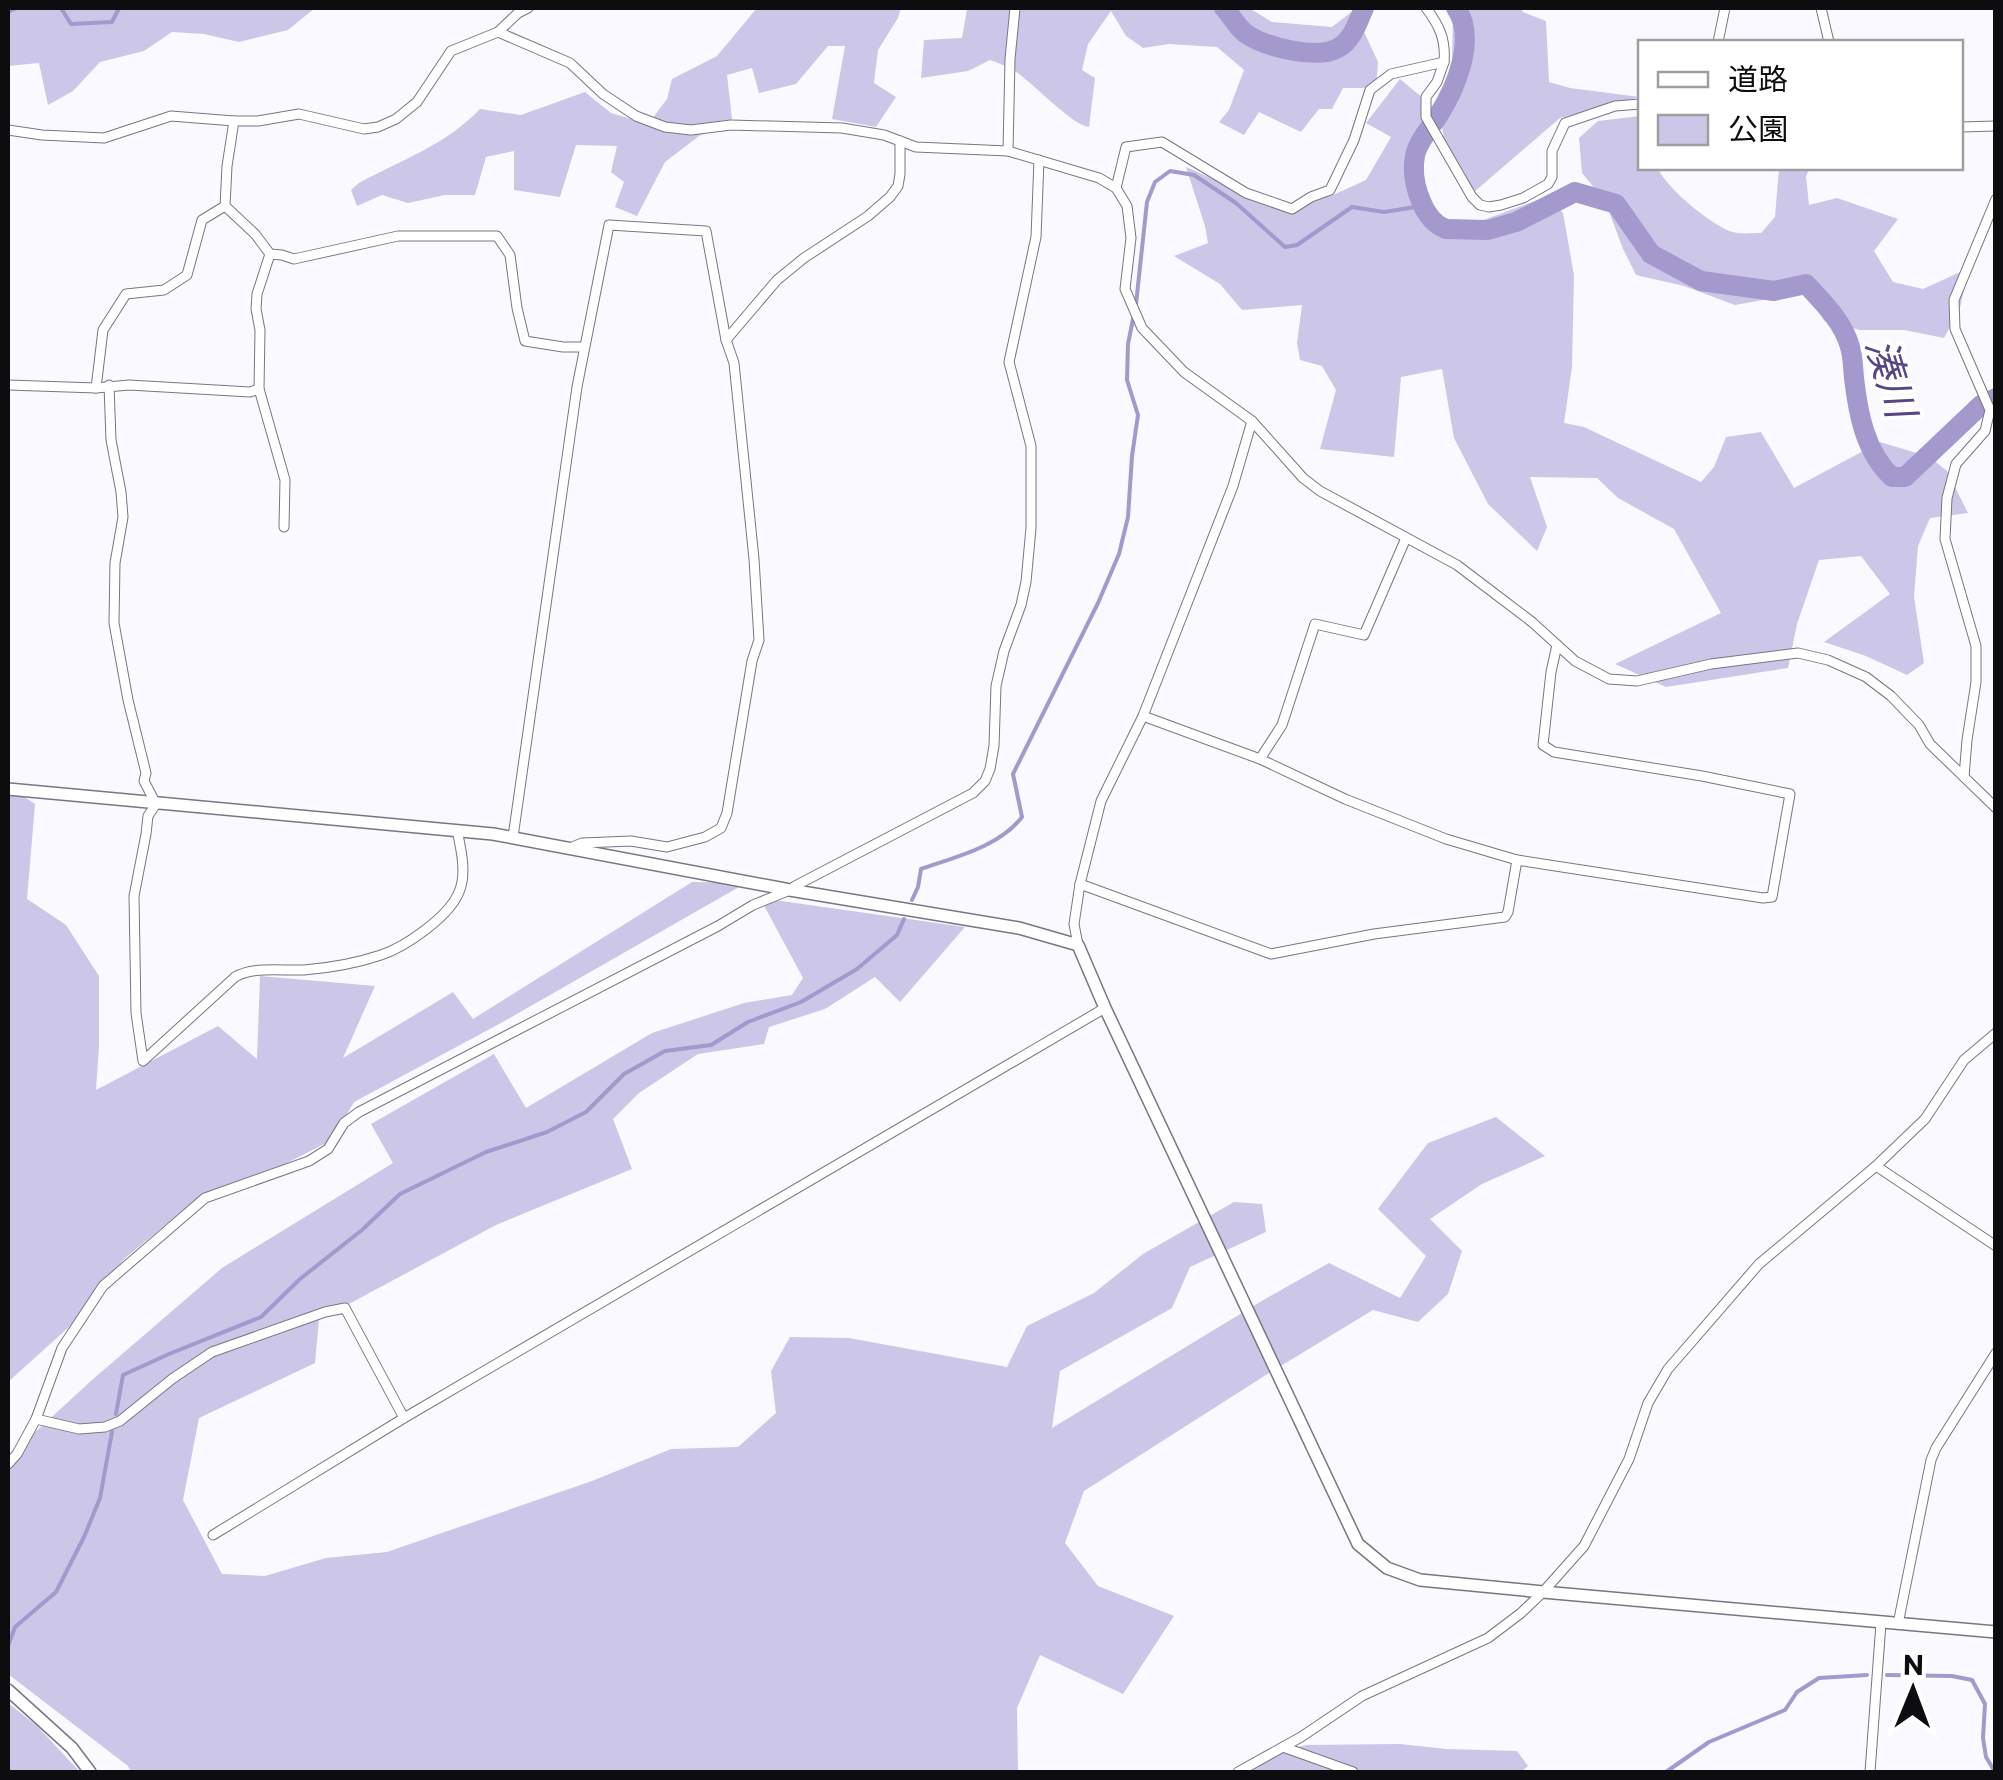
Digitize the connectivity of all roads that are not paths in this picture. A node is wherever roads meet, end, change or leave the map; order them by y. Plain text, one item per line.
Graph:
1 (528, 8) edge
2 (1014, 8) edge
3 (1426, 8) edge
4 (1724, 8) edge
5 (1819, 8) edge
6 (498, 32) junction
7 (1718, 40) edge
8 (1828, 40) edge
9 (1444, 62) junction
10 (1638, 104) edge
11 (234, 122) junction
12 (1996, 126) edge
13 (1963, 127) edge
14 (8, 130) edge
15 (900, 142) junction
16 (1008, 150) junction
17 (1039, 160) junction
18 (1116, 188) junction
19 (1996, 200) edge
20 (226, 206) junction
21 (270, 254) junction
22 (726, 340) junction
23 (584, 348) junction
24 (8, 385) edge
25 (109, 385) junction
26 (96, 388) junction
27 (260, 388) junction
28 (1252, 421) junction
29 (284, 527) dead end
30 (1406, 538) junction
31 (1557, 645) junction
32 (1143, 716) junction
33 (1260, 759) junction
34 (1964, 778) junction
35 (8, 789) edge
36 (156, 804) junction
37 (1996, 808) edge
38 (457, 830) junction
39 (514, 838) junction
40 (570, 848) junction
41 (1517, 860) junction
42 (1080, 884) junction
43 (790, 890) junction
44 (1078, 946) junction
45 (1105, 1008) junction
46 (1996, 1033) edge
47 (1876, 1166) junction
48 (1996, 1246) edge
49 (1996, 1353) edge
50 (36, 1418) junction
51 (404, 1418) junction
52 (8, 1464) edge
53 (214, 1534) dead end
54 (1542, 1592) junction
55 (1881, 1623) junction
56 (1898, 1624) junction
57 (1996, 1632) edge
58 (8, 1691) edge
59 (1284, 1746) junction
60 (90, 1772) edge
61 (1238, 1772) edge
62 (1353, 1772) edge
63 (1870, 1772) edge

1 - 6 street
2 - 16 street
3 - 9 street
4 - 7 street
5 - 8 street
6 - 11 street
6 - 15 street
9 - 10 street
9 - 18 street
11 - 14 street
11 - 20 street
12 - 13 street
15 - 16 street
15 - 22 street
16 - 17 street
17 - 18 street
17 - 43 street
18 - 28 street
19 - 34 street
20 - 21 street
20 - 26 street
21 - 23 street
21 - 27 street
22 - 23 street
22 - 40 street
23 - 39 street
24 - 26 street
25 - 26 street
25 - 27 street
25 - 36 street
27 - 29 street
28 - 30 street
28 - 32 street
30 - 31 street
30 - 33 street
31 - 34 street
31 - 41 street
32 - 33 street
32 - 42 street
33 - 41 street
34 - 37 street
35 - 36 street
36 - 38 street
36 - 38 street
38 - 39 street
39 - 40 street
40 - 43 street
41 - 42 street
42 - 44 street
43 - 44 street
43 - 50 street
44 - 45 street
45 - 51 street
45 - 54 street
46 - 47 street
47 - 48 street
47 - 54 street
49 - 56 street
50 - 51 street
50 - 52 street
51 - 53 street
54 - 55 street
54 - 59 street
55 - 56 street
55 - 63 street
56 - 57 street
58 - 60 street
59 - 61 street
59 - 62 street

